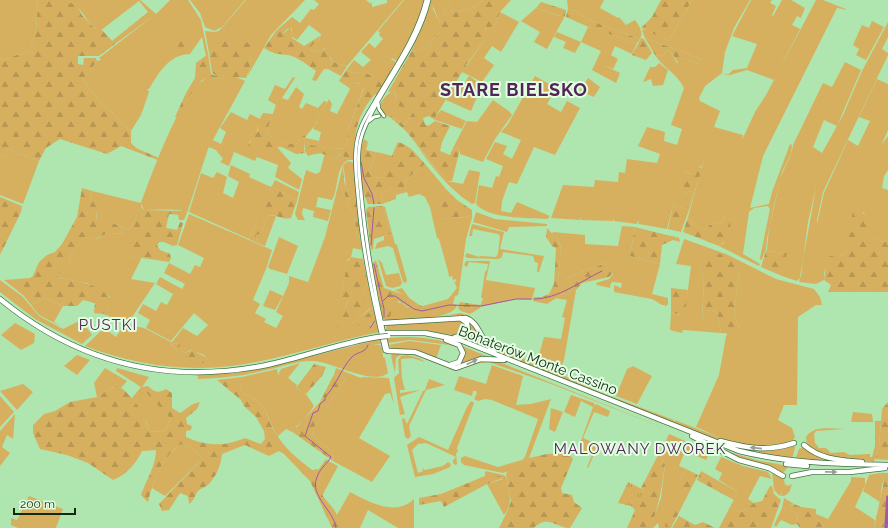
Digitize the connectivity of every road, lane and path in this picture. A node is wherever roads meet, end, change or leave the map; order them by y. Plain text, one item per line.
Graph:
1 (426, 0) edge
2 (429, 0) edge
3 (394, 72) junction
4 (378, 103) junction
5 (379, 116) dead end
6 (384, 116) dead end
7 (365, 126) junction
8 (0, 295) edge
9 (0, 299) edge
10 (453, 318) junction
11 (380, 323) junction
12 (378, 336) junction
13 (448, 338) junction
14 (387, 351) joint
15 (504, 359) junction
16 (440, 362) junction
17 (692, 436) junction
18 (702, 437) junction
19 (794, 443) dead end
20 (804, 445) dead end
21 (887, 467) edge
22 (782, 476) dead end
23 (792, 476) dead end

1 - 3 main road
2 - 3 main road
3 - 4 main road
3 - 11 main road
4 - 6 main road
4 - 7 main road
5 - 7 main road
7 - 11 main road
8 - 12 highway, Bohaterów Monte Cassino
9 - 12 highway, Bohaterów Monte Cassino
10 - 11 highway
10 - 13 highway
10 - 15 highway
11 - 14 main road
12 - 13 highway, Bohaterów Monte Cassino, bridge
13 - 15 highway, Bohaterów Monte Cassino
13 - 16 highway
14 - 16 highway
16 -> 15 highway
15 - 17 highway, Bohaterów Monte Cassino
15 - 18 highway, Bohaterów Monte Cassino
17 - 21 highway, Bohaterów Monte Cassino
17 - 22 highway
19 -> 18 highway
18 - 21 highway, Bohaterów Monte Cassino
20 - 21 highway
23 -> 21 highway

